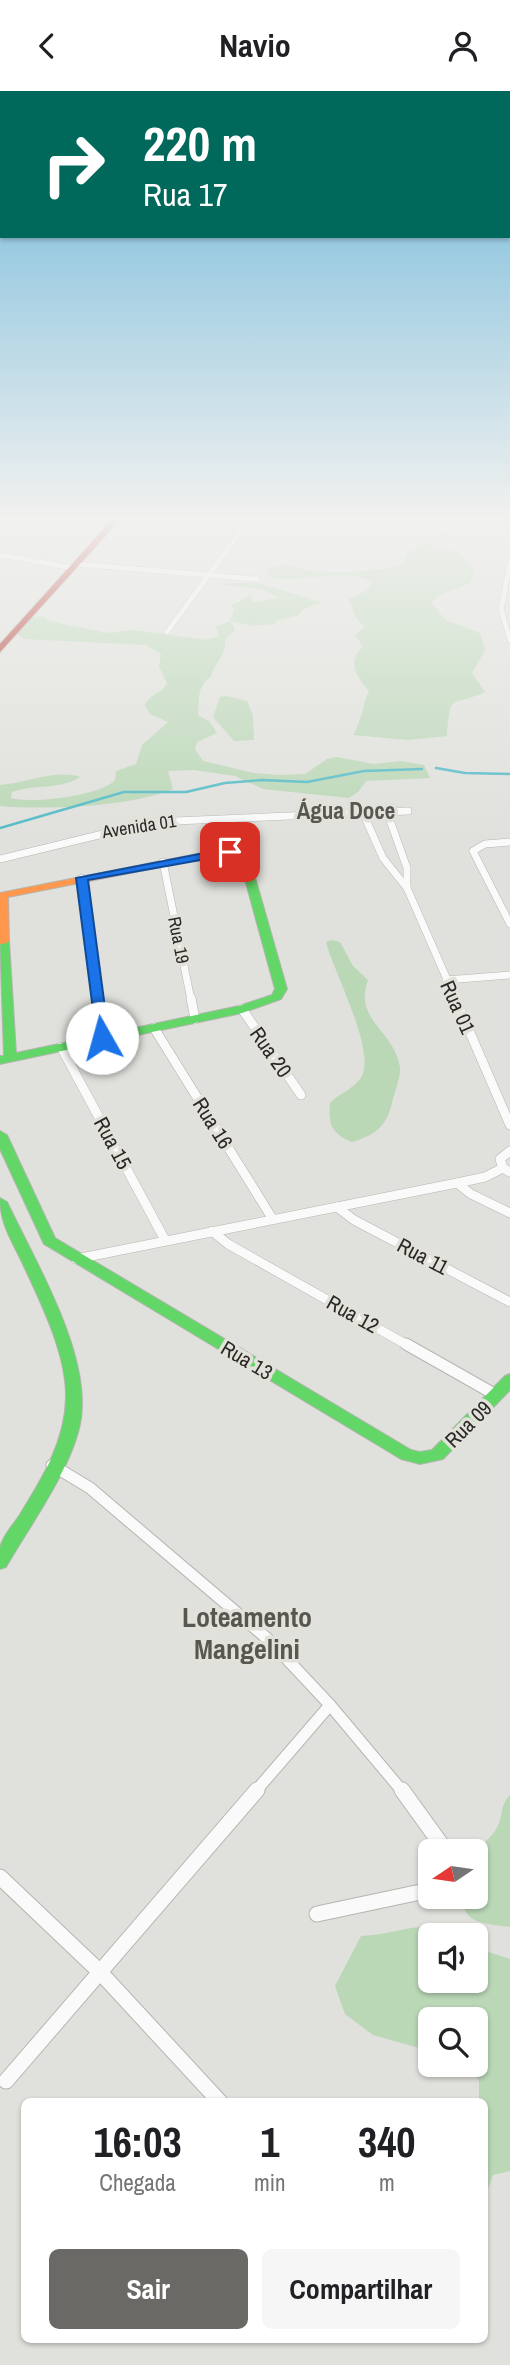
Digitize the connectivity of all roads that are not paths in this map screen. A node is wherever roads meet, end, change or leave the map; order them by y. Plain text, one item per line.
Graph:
1 (20, 627) edge
2 (171, 627) edge
3 (167, 632) dead end
4 (0, 649) edge
5 (408, 811) dead end
6 (387, 812) junction
7 (363, 813) junction
8 (397, 839) junction
9 (375, 841) junction
10 (510, 842) edge
11 (403, 856) junction
12 (383, 858) junction
13 (0, 859) edge
14 (163, 862) junction
15 (407, 868) junction
16 (391, 870) junction
17 (82, 878) junction
18 (407, 888) junction
19 (510, 924) edge
20 (510, 975) edge
21 (446, 980) junction
22 (242, 1009) junction
23 (195, 1019) junction
24 (153, 1028) junction
25 (102, 1038) junction
26 (61, 1047) junction
27 (5, 1059) edge
28 (301, 1095) dead end
29 (510, 1125) edge
30 (0, 1135) edge
31 (510, 1151) edge
32 (507, 1170) edge
33 (457, 1183) junction
34 (0, 1202) edge
35 (337, 1207) junction
36 (510, 1213) edge
37 (272, 1218) junction
38 (212, 1231) junction
39 (165, 1240) junction
40 (76, 1259) junction
41 (510, 1302) edge
42 (510, 1380) edge
43 (496, 1395) junction
44 (420, 1458) joint
45 (52, 1465) junction
46 (0, 1562) edge
47 (330, 1705) junction
48 (438, 1839) edge
49 (0, 1877) edge
50 (418, 1893) edge
51 (317, 1914) dead end
52 (99, 1971) junction
53 (6, 2081) dead end
54 (216, 2098) edge

1 - 4 street
2 - 3 street
5 - 6 street, Avenida 01
6 - 7 street, Avenida 01
6 - 8 street
7 - 9 street
7 - 13 street, Avenida 01
8 - 9 street
8 - 11 street
9 - 12 street
10 - 19 street
11 - 12 street
11 - 15 street
12 - 16 street
14 - 17 street
14 - 22 street
14 - 23 street, Rua 19
15 - 16 street
15 - 18 street
16 - 18 street
17 - 25 street
17 - 27 street
18 - 21 street, Rua 01
20 - 21 street
21 - 29 street, Rua 01
22 - 23 street
22 - 28 street, Rua 20
23 - 24 street
24 - 25 street
24 - 37 street, Rua 16
25 - 26 street
26 - 27 street
26 - 39 street, Rua 15
30 - 40 street, Rua 13
31 - 32 street
32 - 33 street
33 - 35 street
33 - 36 street
34 - 45 street
35 - 37 street
35 - 41 street, Rua 11
37 - 38 street
38 - 39 street
38 - 43 street, Rua 12
39 - 40 street
40 - 44 street, Rua 13
42 - 43 street, Rua 09
43 - 44 street, Rua 09
45 - 46 street
45 - 47 street
47 - 48 street
47 - 52 street
49 - 52 street
50 - 51 street
52 - 53 street
52 - 54 street

